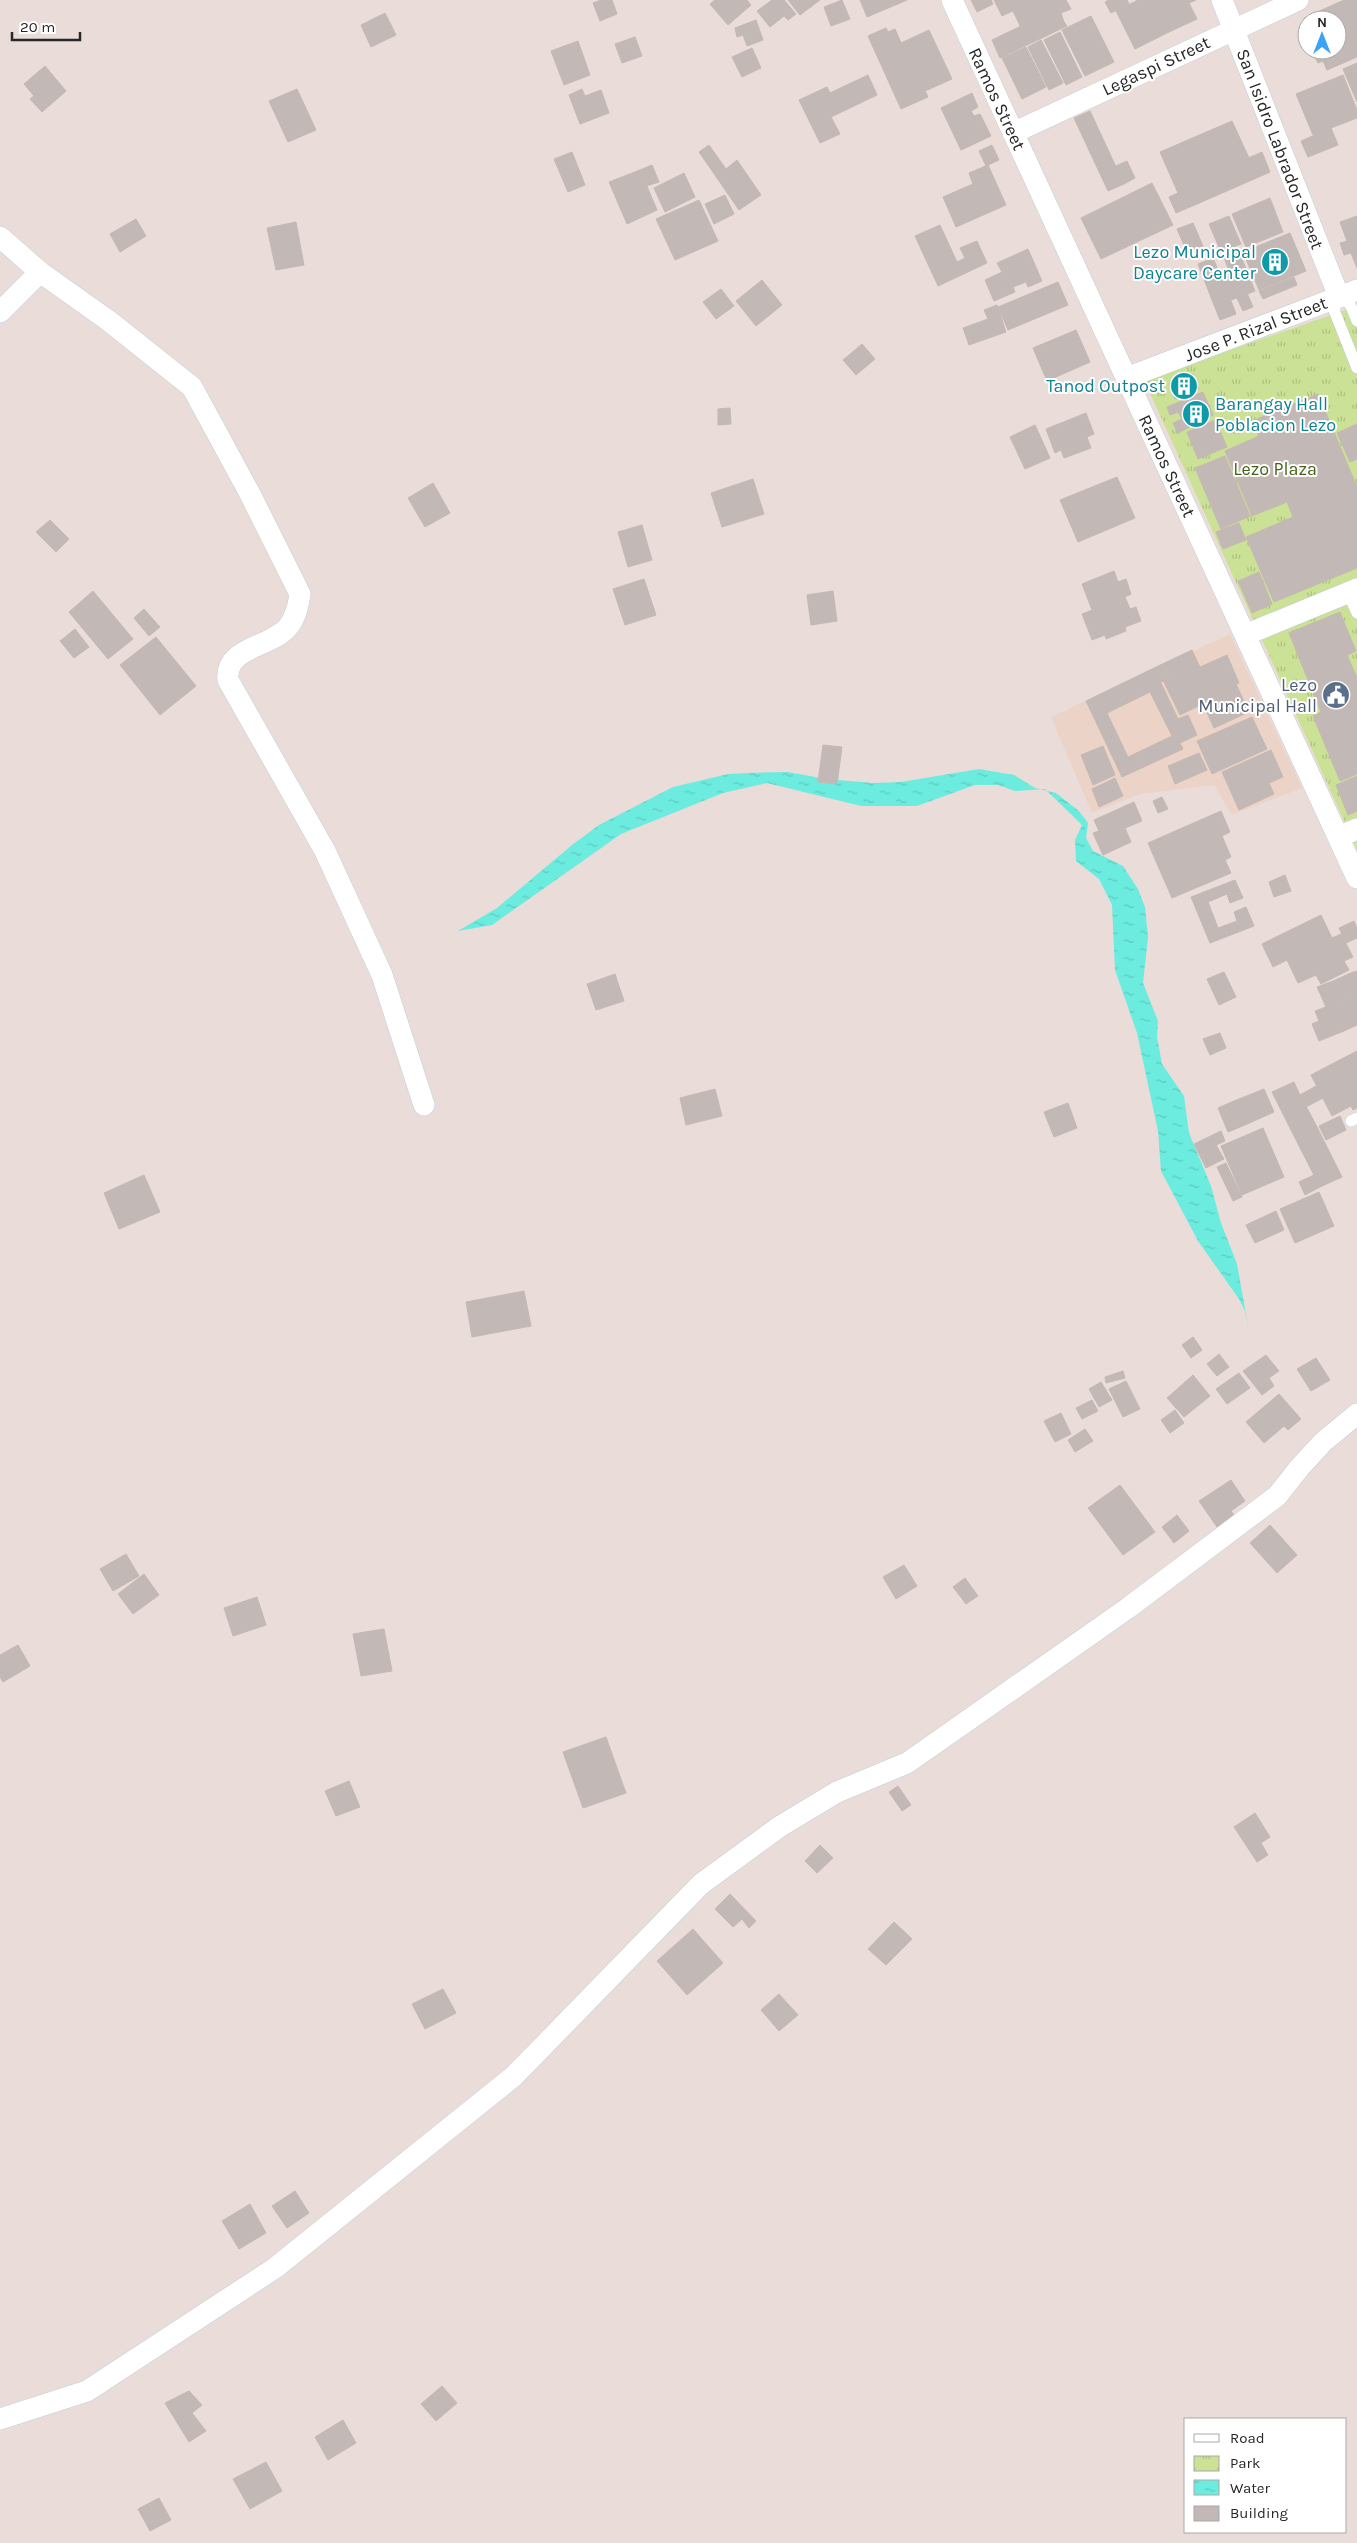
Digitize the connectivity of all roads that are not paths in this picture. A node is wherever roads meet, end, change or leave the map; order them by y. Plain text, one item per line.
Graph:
1 (952, 0) edge
2 (1222, 0) edge
3 (1298, 0) edge
4 (1234, 30) junction
5 (1013, 133) junction
6 (0, 238) edge
7 (40, 272) junction
8 (1348, 294) edge
9 (0, 312) edge
10 (1357, 321) edge
11 (1357, 368) edge
12 (1126, 378) junction
13 (1353, 591) edge
14 (1357, 613) edge
15 (1245, 635) junction
16 (1347, 833) edge
17 (1357, 878) edge
18 (424, 1105) dead end
19 (1357, 1414) edge
20 (0, 2419) edge

1 - 5 street, Ramos Street
2 - 4 street, San Isidro Labrador Street
3 - 4 street, Legaspi Street
4 - 5 street, Legaspi Street
4 - 8 street, San Isidro Labrador Street
5 - 12 street, Ramos Street
6 - 7 street
7 - 9 street
7 - 18 street
8 - 10 lane, San Isidro Labrador Street
8 - 11 lane, San Isidro Labrador Street
8 - 12 street, Jose P. Rizal Street
12 - 15 street, Ramos Street
13 - 14 lane
13 - 15 street
15 - 16 street, Ramos Street
16 - 17 street, Ramos Street
19 - 20 street

